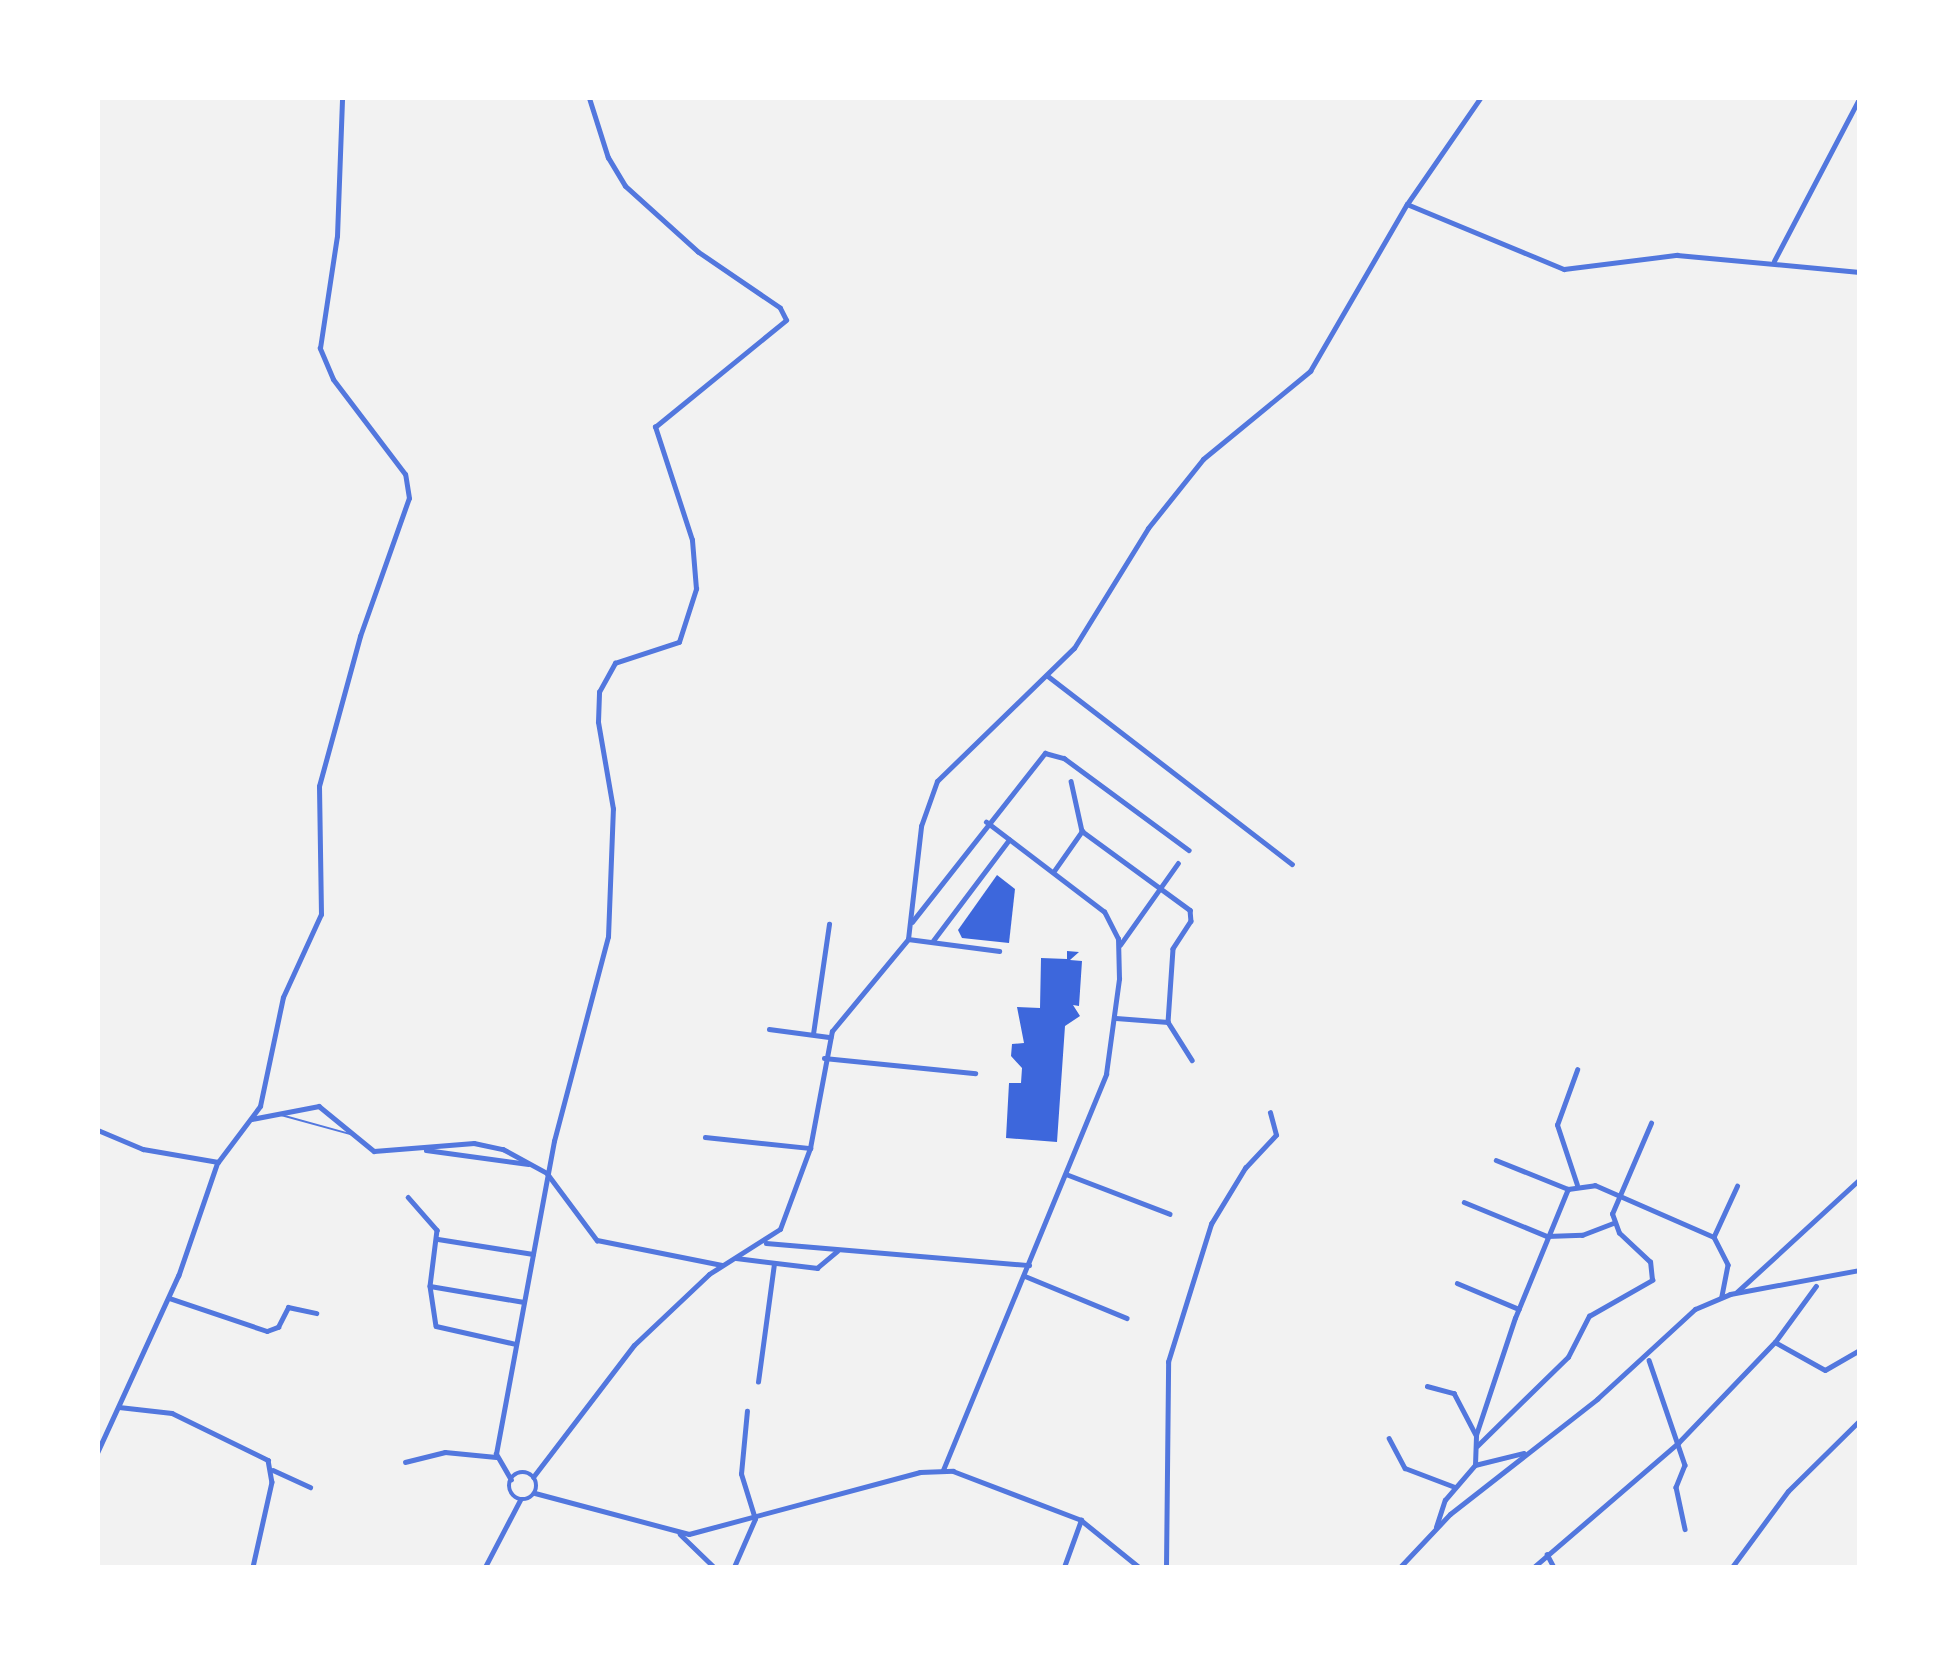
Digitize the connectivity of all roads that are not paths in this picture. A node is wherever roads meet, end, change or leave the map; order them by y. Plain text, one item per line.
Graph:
1 (342, 98) edge
2 (589, 98) edge
3 (1480, 98) edge
4 (1859, 99) edge
5 (1407, 204) junction
6 (1774, 261) junction
7 (1859, 272) edge
8 (1048, 676) junction
9 (1071, 781) dead end
10 (986, 822) junction
11 (1082, 831) junction
12 (1009, 840) junction
13 (1189, 850) dead end
14 (1178, 863) dead end
15 (1292, 864) dead end
16 (1054, 871) junction
17 (1160, 887) junction
18 (912, 922) junction
19 (829, 924) dead end
20 (908, 939) junction
21 (932, 942) junction
22 (1119, 946) junction
23 (999, 951) dead end
24 (1116, 1018) junction
25 (1168, 1022) junction
26 (769, 1029) dead end
27 (813, 1034) junction
28 (830, 1037) junction
29 (824, 1058) junction
30 (1192, 1060) dead end
31 (1577, 1070) dead end
32 (975, 1073) dead end
33 (273, 1113) junction
34 (1270, 1113) dead end
35 (252, 1119) junction
36 (1651, 1123) dead end
37 (98, 1130) edge
38 (353, 1135) junction
39 (705, 1137) dead end
40 (810, 1148) junction
41 (418, 1149) junction
42 (1496, 1160) dead end
43 (218, 1162) junction
44 (531, 1164) junction
45 (547, 1174) junction
46 (1066, 1174) junction
47 (1859, 1180) edge
48 (1577, 1185) junction
49 (1737, 1186) dead end
50 (1568, 1189) junction
51 (1616, 1194) junction
52 (408, 1197) dead end
53 (1464, 1202) dead end
54 (1170, 1214) dead end
55 (1613, 1223) junction
56 (1547, 1236) junction
57 (1714, 1237) junction
58 (438, 1239) junction
59 (766, 1243) junction
60 (836, 1251) junction
61 (533, 1254) junction
62 (736, 1258) junction
63 (774, 1264) junction
64 (722, 1265) junction
65 (1029, 1265) junction
66 (1859, 1270) edge
67 (1025, 1276) junction
68 (1457, 1283) dead end
69 (430, 1286) junction
70 (1816, 1286) dead end
71 (1737, 1292) junction
72 (1722, 1296) junction
73 (169, 1298) junction
74 (524, 1302) junction
75 (1519, 1309) junction
76 (316, 1312) dead end
77 (1127, 1318) dead end
78 (1775, 1342) junction
79 (516, 1344) junction
80 (1859, 1350) edge
81 (1649, 1360) dead end
82 (758, 1382) dead end
83 (1427, 1386) dead end
84 (118, 1408) junction
85 (747, 1411) dead end
86 (1859, 1421) edge
87 (1476, 1435) junction
88 (1390, 1438) dead end
89 (1678, 1443) junction
90 (1476, 1446) junction
91 (98, 1452) edge
92 (1524, 1452) junction
93 (496, 1457) junction
94 (405, 1462) dead end
95 (1475, 1465) junction
96 (272, 1469) junction
97 (943, 1470) junction
98 (533, 1477) junction
99 (511, 1480) junction
100 (310, 1487) dead end
101 (1455, 1487) junction
102 (535, 1493) junction
103 (520, 1500) junction
104 (755, 1519) junction
105 (1081, 1520) junction
106 (1436, 1527) junction
107 (1685, 1529) dead end
108 (680, 1534) junction
109 (1547, 1554) junction
110 (253, 1567) edge
111 (485, 1567) edge
112 (714, 1567) edge
113 (734, 1567) edge
114 (1064, 1567) edge
115 (1139, 1567) edge
116 (1166, 1567) edge
117 (1400, 1567) edge
118 (1534, 1567) edge
119 (1554, 1567) edge
120 (1732, 1567) edge

1 - 35 street
2 - 45 street
3 - 5 street
4 - 6 street
5 - 6 street
5 - 8 street
6 - 7 street
8 - 15 street
8 - 18 street
9 - 11 street
10 - 12 street
10 - 13 street
10 - 18 street
11 - 16 street
11 - 17 street
12 - 16 street
12 - 21 street
14 - 17 street
16 - 22 street
17 - 22 street
17 - 25 street
18 - 20 street
19 - 27 street
20 - 21 street
20 - 28 street
21 - 23 street
22 - 24 street
24 - 25 street
24 - 46 street
25 - 30 street
26 - 27 street
27 - 28 street
28 - 29 street
29 - 32 street
29 - 40 street
31 - 48 street
33 - 35 street
33 - 38 lane
33 - 38 street
34 - 116 street
35 - 43 street
36 - 51 street
37 - 43 street
38 - 41 street
39 - 40 street
40 - 59 street
41 - 44 street
41 - 44 street
42 - 50 street
43 - 73 street
44 - 45 street
45 - 61 street
45 - 64 street
46 - 54 street
46 - 65 street
47 - 71 street
48 - 50 street
48 - 51 street
49 - 57 street
50 - 56 street
51 - 55 street
51 - 57 street
52 - 58 street
53 - 56 street
55 - 56 street
55 - 90 street
56 - 75 street
57 - 72 street
58 - 61 street
58 - 69 street
59 - 60 street
59 - 62 street
60 - 63 street
60 - 65 street
61 - 74 street
62 - 63 street
62 - 64 street
63 - 82 street
64 - 98 street
65 - 67 street
66 - 71 street
67 - 77 street
67 - 97 street
68 - 75 street
69 - 74 street
69 - 79 street
70 - 78 street
71 - 72 street
72 - 92 street
73 - 76 street
73 - 84 street
74 - 79 street
75 - 87 street
78 - 80 street
78 - 89 street
79 - 93 street
81 - 89 street
83 - 87 street
84 - 91 street
84 - 96 street
85 - 104 street
86 - 120 street
87 - 90 street
88 - 101 street
89 - 107 street
89 - 109 street
90 - 95 street
92 - 95 street
92 - 106 street
93 - 94 street
93 - 99 street
95 - 101 street
96 - 100 street
96 - 110 street
97 - 104 street
97 - 105 street
98 - 99 street
98 - 102 street
99 - 103 street
101 - 106 street
102 - 103 street
102 - 108 street
103 - 111 street
104 - 108 street
104 - 113 street
105 - 114 street
105 - 115 street
106 - 117 street
108 - 112 street
109 - 118 street
109 - 119 street

